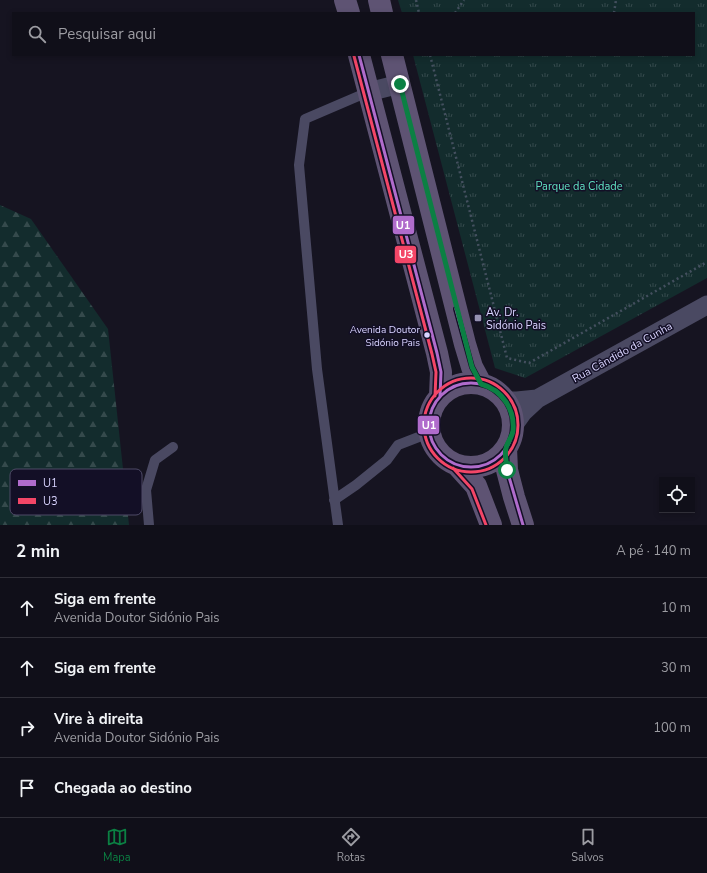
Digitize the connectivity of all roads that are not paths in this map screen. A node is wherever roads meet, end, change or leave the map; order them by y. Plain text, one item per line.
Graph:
1 (345, 0) edge
2 (379, 0) edge
3 (349, 12) edge
4 (382, 12) edge
5 (359, 56) edge
6 (392, 56) edge
7 (400, 84) junction
8 (368, 92) junction
9 (707, 305) edge
10 (481, 384) junction
11 (440, 396) junction
12 (537, 399) junction
13 (505, 401) junction
14 (513, 426) junction
15 (429, 433) junction
16 (173, 446) dead end
17 (506, 448) junction
18 (457, 465) junction
19 (334, 500) junction
20 (149, 525) edge
21 (338, 525) edge
22 (491, 525) edge
23 (523, 525) edge

1 - 3 main road
2 - 4 main road
5 - 8 main road
6 - 7 main road
7 - 8 street
7 - 10 main road
8 - 11 main road
8 - 19 lane
9 - 12 street, Rua Cândido da Cunha
10 - 11 main road
10 - 13 main road
11 - 15 main road
12 - 13 street, Rua Cândido da Cunha
12 - 14 street, Rua Cândido da Cunha
13 - 14 main road
14 - 17 main road
15 - 18 main road
15 - 19 lane
16 - 20 lane
17 - 18 main road
17 - 23 main road
18 - 22 main road
19 - 21 lane

